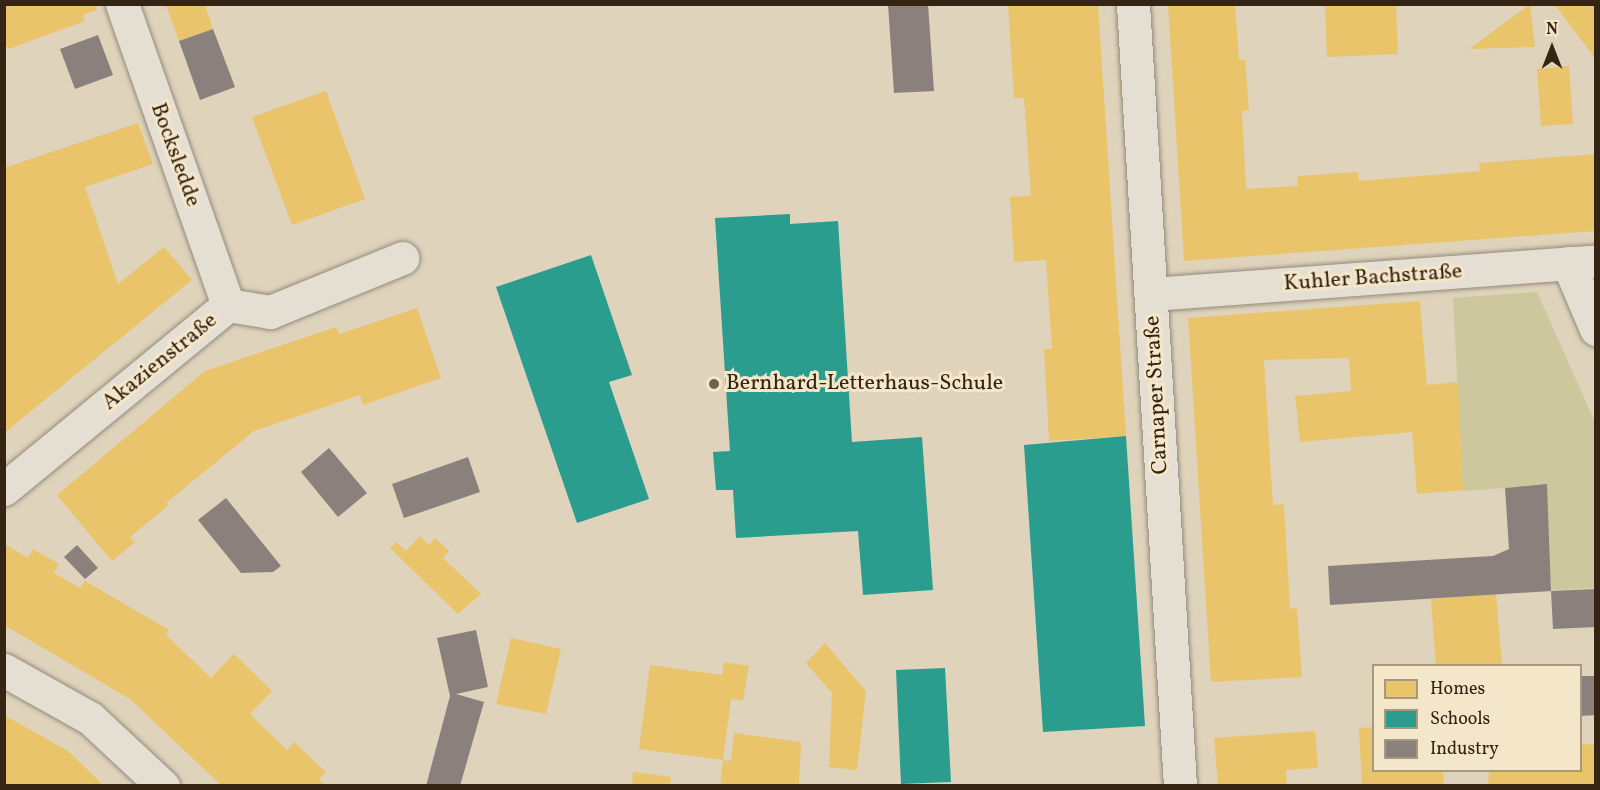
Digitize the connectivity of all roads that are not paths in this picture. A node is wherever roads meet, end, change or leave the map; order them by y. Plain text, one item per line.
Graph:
1 (122, 4) edge
2 (1133, 4) edge
3 (402, 258) dead end
4 (1582, 262) edge
5 (1151, 294) junction
6 (228, 306) junction
7 (1596, 329) edge
8 (4, 489) edge
9 (4, 670) edge
10 (163, 786) edge
11 (1180, 786) edge

1 - 6 street, Bocksledde
2 - 5 street, Carnaper Straße
3 - 6 street, Akazienstraße
4 - 5 street, Kuhler Bachstraße
4 - 7 street
5 - 11 street, Carnaper Straße
6 - 8 street, Akazienstraße
9 - 10 street

